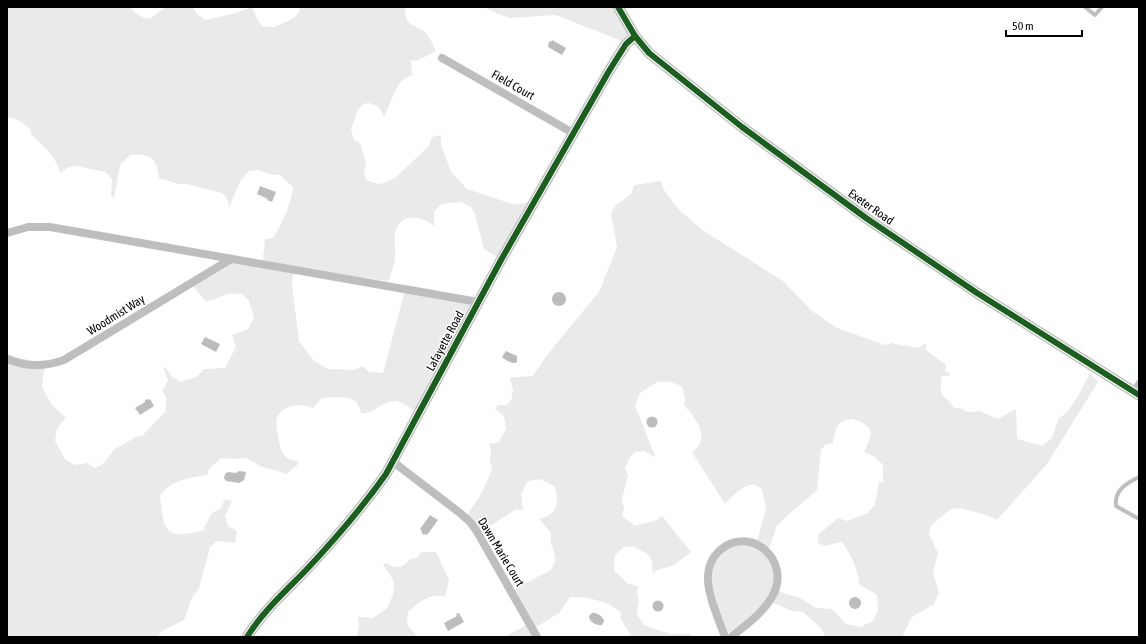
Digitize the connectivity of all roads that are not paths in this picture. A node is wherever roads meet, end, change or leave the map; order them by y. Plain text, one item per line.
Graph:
1 (618, 7) edge
2 (1085, 7) edge
3 (1102, 7) edge
4 (635, 36) junction
5 (442, 58) dead end
6 (573, 133) junction
7 (7, 233) edge
8 (230, 259) junction
9 (478, 302) junction
10 (7, 359) edge
11 (1139, 381) edge
12 (1136, 393) edge
13 (392, 461) junction
14 (1139, 477) edge
15 (1139, 519) edge
16 (248, 637) edge
17 (537, 637) edge
18 (726, 637) edge
19 (731, 637) edge

1 - 4 street, Exeter Road
2 - 3 lane
4 - 6 street, Lafayette Road
4 - 12 street, Exeter Road
5 - 6 street, Field Court
6 - 9 street, Lafayette Road
7 - 8 street
8 - 9 street
8 - 10 street, Woodmist Way
9 - 13 street, Lafayette Road
11 - 12 lane
13 - 16 street, Lafayette Road
13 - 17 street, Dawn Marie Court
14 - 15 lane
18 - 19 street

